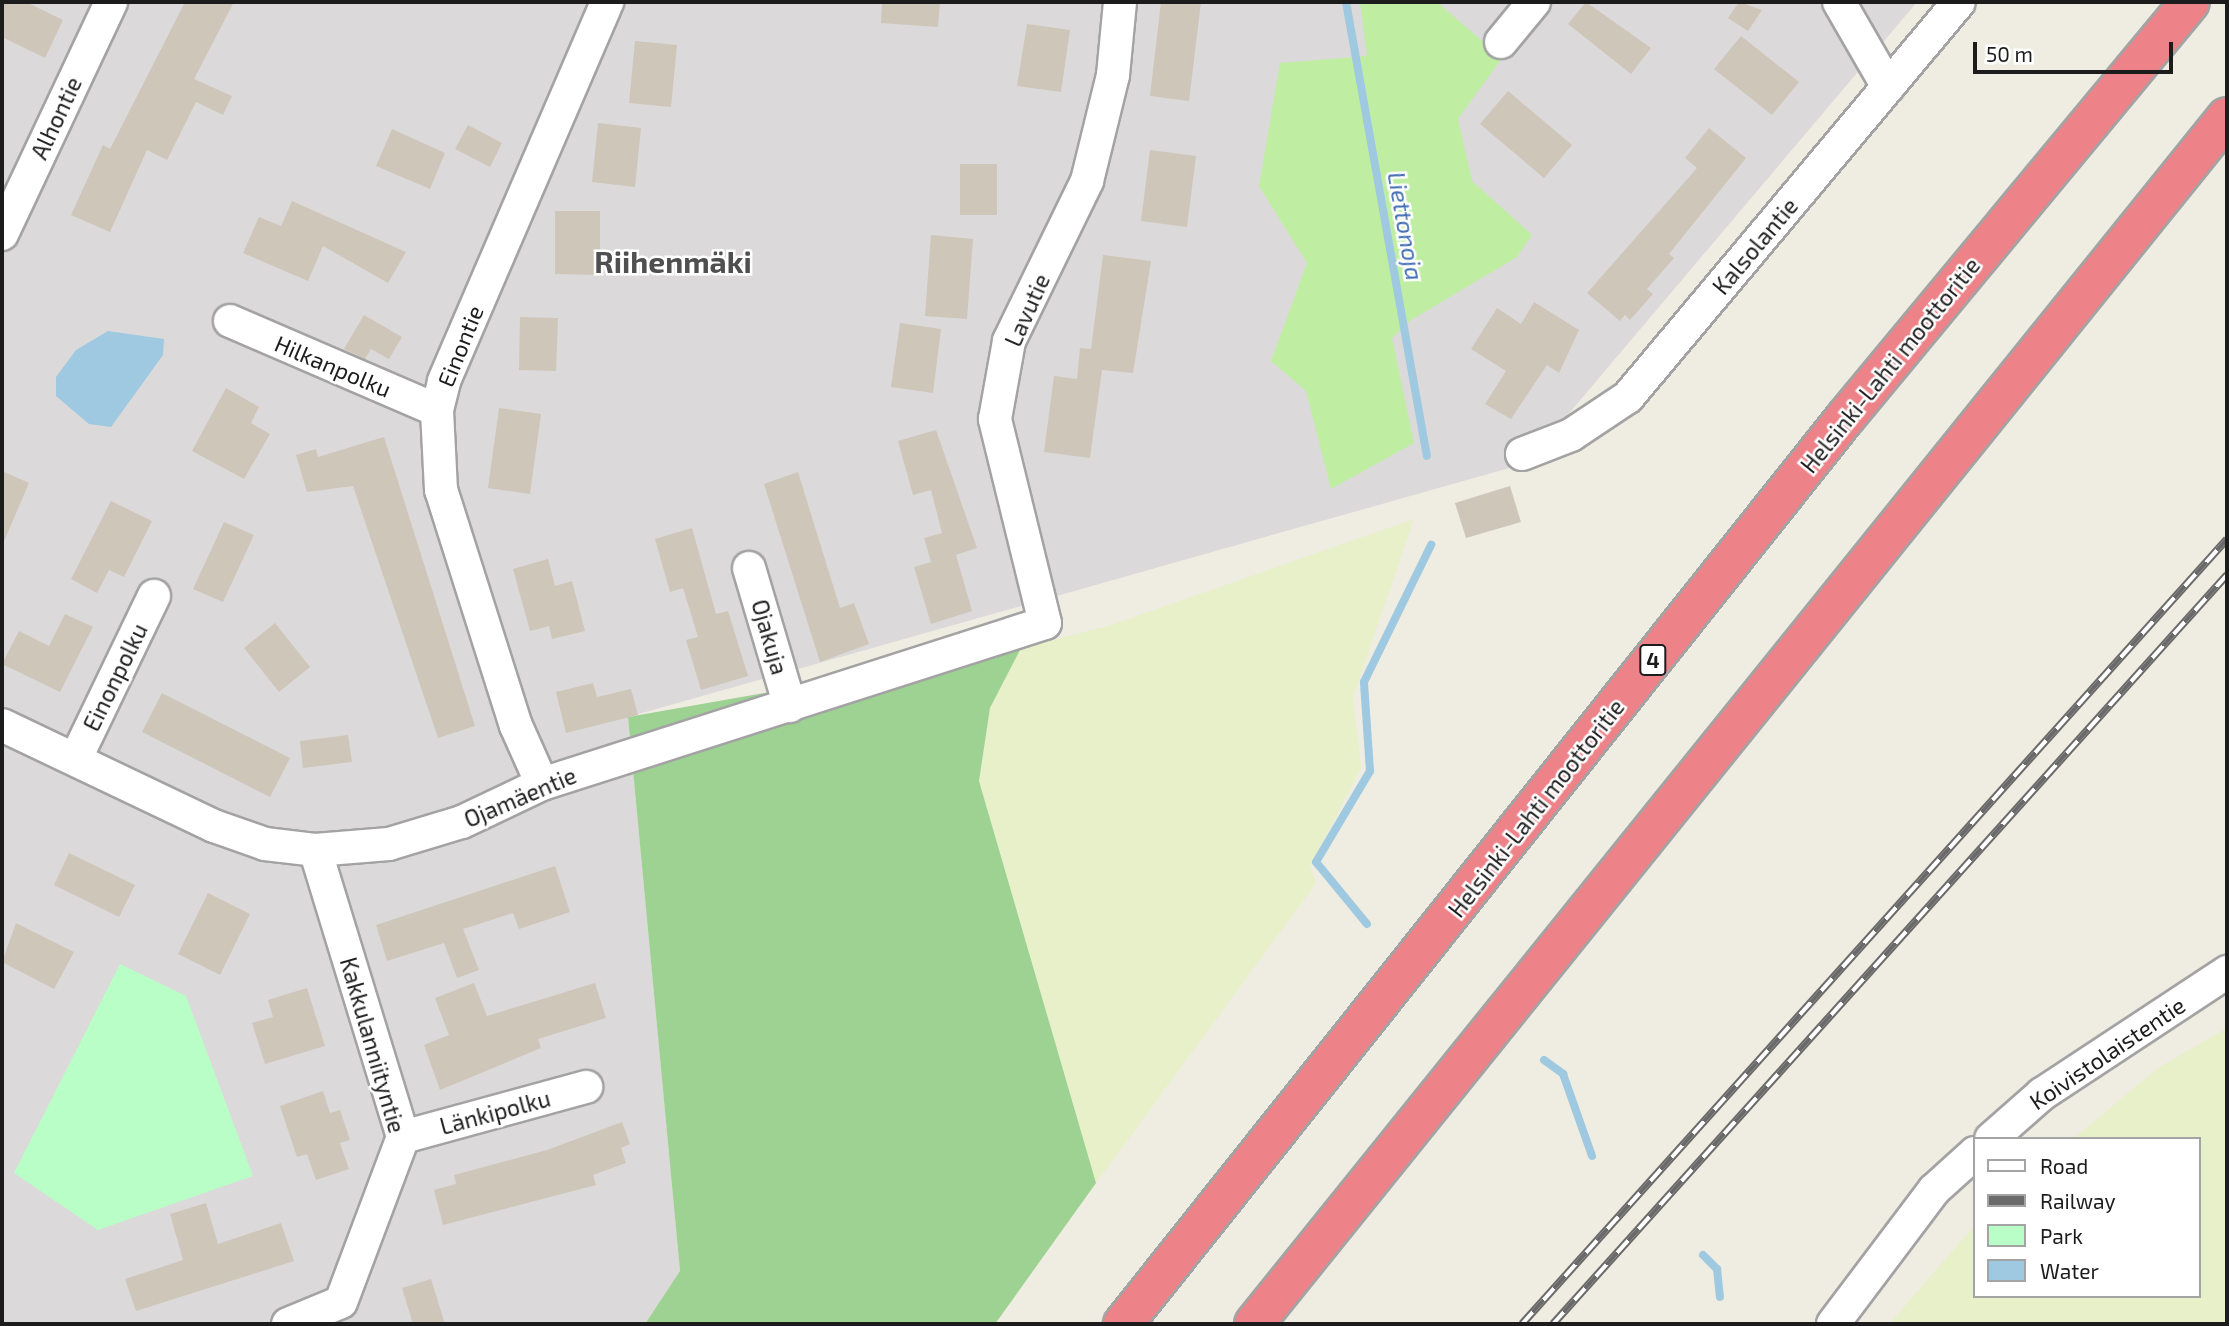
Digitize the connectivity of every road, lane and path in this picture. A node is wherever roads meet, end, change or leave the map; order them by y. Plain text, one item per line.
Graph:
1 (111, 2) edge
2 (607, 2) edge
3 (1120, 2) edge
4 (1534, 2) edge
5 (1839, 2) edge
6 (1959, 2) edge
7 (2190, 2) edge
8 (1501, 42) dead end
9 (1888, 87) junction
10 (2227, 117) edge
11 (2, 234) edge
12 (230, 321) dead end
13 (437, 410) junction
14 (1522, 454) dead end
15 (750, 568) dead end
16 (154, 596) dead end
17 (1045, 623) joint
18 (790, 706) junction
19 (2, 725) edge
20 (76, 758) junction
21 (542, 784) junction
22 (315, 850) junction
23 (2227, 972) edge
24 (586, 1087) dead end
25 (403, 1137) junction
26 (1994, 1137) edge
27 (1974, 1154) edge
28 (345, 1313) edge
29 (288, 1324) edge
30 (1123, 1324) edge
31 (1254, 1324) edge
32 (1833, 1324) edge

1 - 11 street, Alhontie
2 - 13 street, Einontie
3 - 17 street, Lavutie
4 - 8 street
5 - 9 street
6 - 9 street, Kalsolantie
7 - 30 highway, Helsinki-Lahti moottoritie / 4
9 - 14 street, Kalsolantie
10 - 31 highway
12 - 13 street, Hilkanpolku
13 - 21 street, Einontie
15 - 18 street, Ojakuja
16 - 20 street, Einonpolku
17 - 18 street, Ojamäentie
18 - 21 street, Ojamäentie
19 - 20 street, Ojamäentie
20 - 22 street, Ojamäentie
21 - 22 street, Ojamäentie
22 - 25 street, Kakkulanniityntie
23 - 26 street, Koivistolaistentie
24 - 25 street, Länkipolku
25 - 28 street, Kakkulanniityntie
27 - 32 street
28 - 29 street, Kakkulanniityntie

